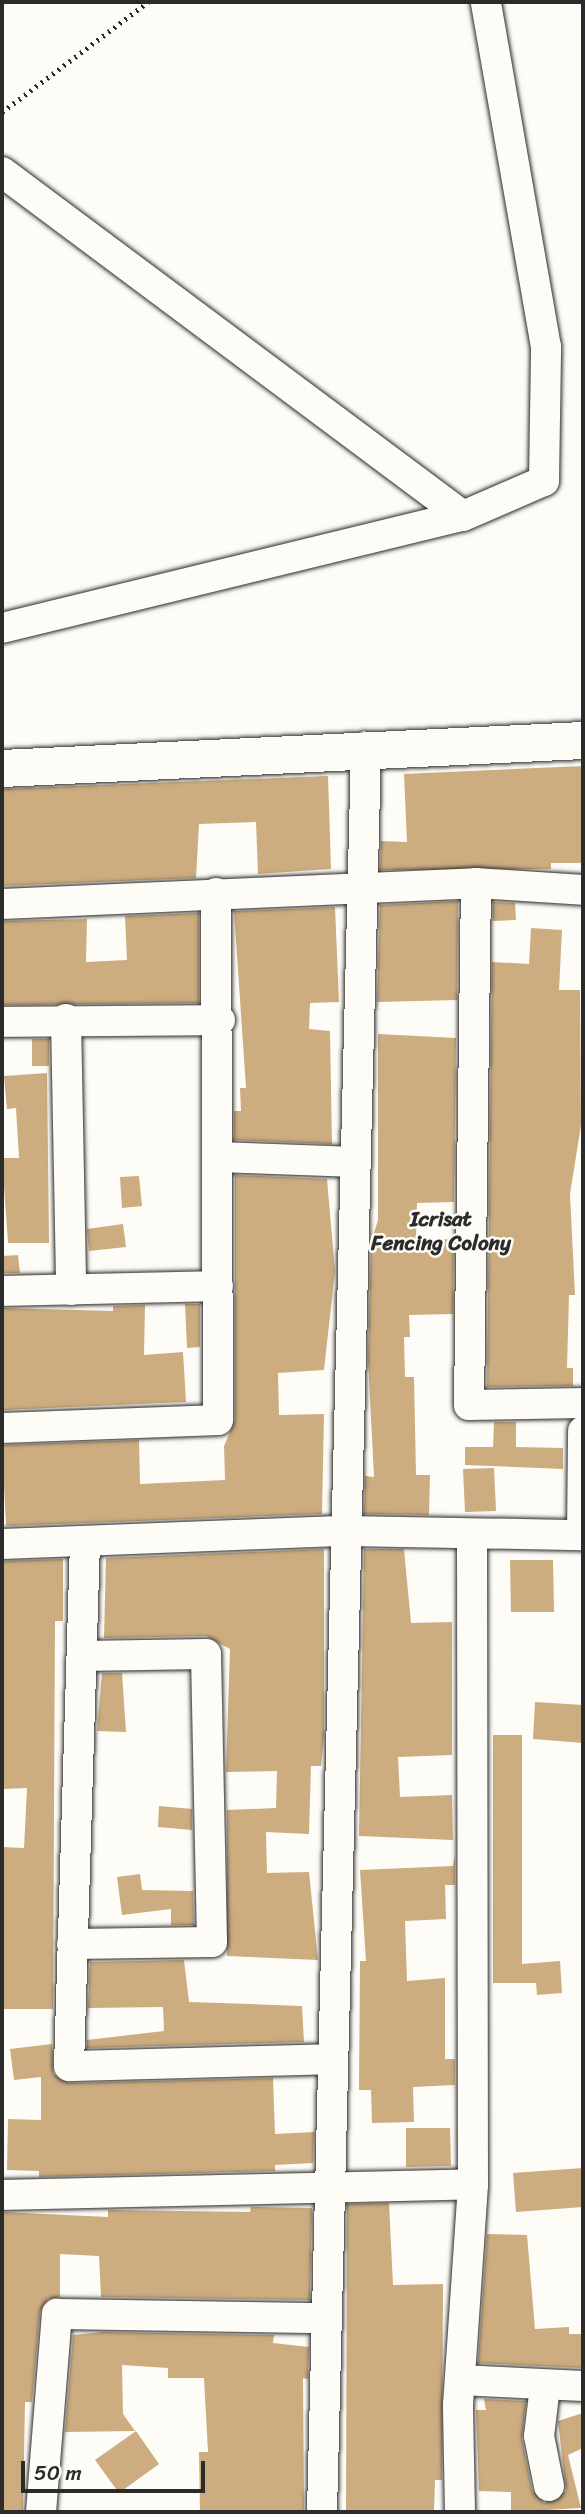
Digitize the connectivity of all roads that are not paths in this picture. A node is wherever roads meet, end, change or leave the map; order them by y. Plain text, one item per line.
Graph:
1 (486, 2) edge
2 (2, 172) edge
3 (463, 516) junction
4 (2, 628) edge
5 (583, 740) edge
6 (366, 747) junction
7 (2, 768) edge
8 (476, 883) junction
9 (362, 886) junction
10 (583, 890) edge
11 (216, 893) junction
12 (2, 904) edge
13 (66, 1019) junction
14 (220, 1020) junction
15 (2, 1022) edge
16 (219, 1157) junction
17 (355, 1162) junction
18 (218, 1286) junction
19 (71, 1290) junction
20 (2, 1291) edge
21 (583, 1403) edge
22 (2, 1428) edge
23 (583, 1432) edge
24 (346, 1531) junction
25 (472, 1534) junction
26 (583, 1535) edge
27 (85, 1542) junction
28 (2, 1545) edge
29 (82, 1656) junction
30 (72, 1944) junction
31 (333, 2059) junction
32 (473, 2184) junction
33 (330, 2186) junction
34 (2, 2195) edge
35 (326, 2319) junction
36 (460, 2380) junction
37 (545, 2386) junction
38 (583, 2386) edge
39 (549, 2486) dead end
40 (41, 2512) edge
41 (322, 2512) edge
42 (460, 2512) edge

1 - 3 street
2 - 3 street
3 - 4 street
5 - 6 street
6 - 7 street
6 - 9 street
8 - 9 street
8 - 10 street
8 - 21 street
9 - 11 street
9 - 17 street
11 - 12 street
11 - 14 street
13 - 14 street
13 - 15 street
13 - 19 street
14 - 16 street
16 - 17 street
16 - 18 street
17 - 24 street
18 - 19 street
18 - 22 street
19 - 20 street
23 - 26 street
24 - 25 street
24 - 27 street
24 - 31 street
25 - 26 street
25 - 32 street
27 - 28 street
27 - 29 street
29 - 30 street
29 - 30 street
30 - 31 street
31 - 33 street
32 - 33 street
32 - 36 street
33 - 34 street
33 - 35 street
35 - 40 street
35 - 41 street
36 - 37 street
36 - 42 street
37 - 38 street
37 - 39 street

